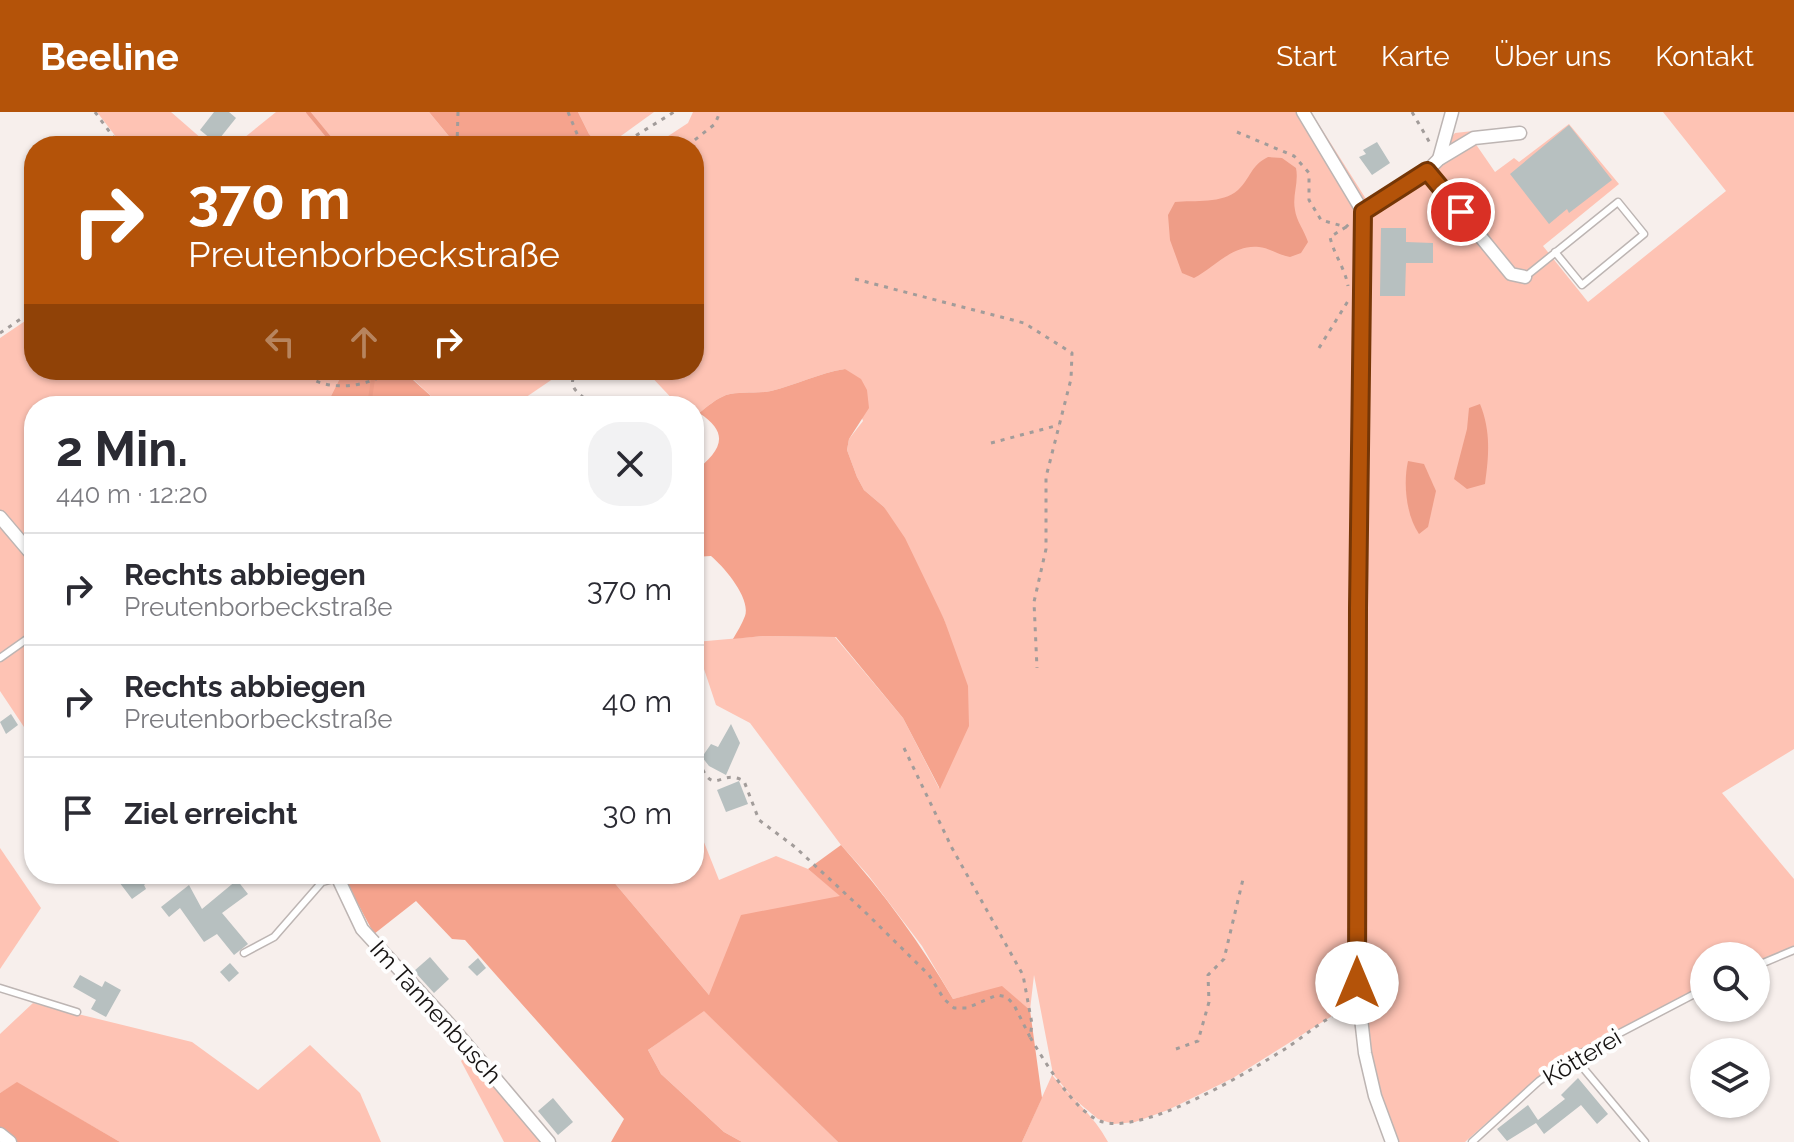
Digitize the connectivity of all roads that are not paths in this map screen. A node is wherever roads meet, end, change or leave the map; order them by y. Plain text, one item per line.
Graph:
1 (1303, 112) edge
2 (1452, 112) edge
3 (1520, 133) dead end
4 (1439, 159) junction
5 (1427, 171) junction
6 (1363, 212) junction
7 (1555, 252) junction
8 (1525, 277) joint
9 (0, 517) edge
10 (24, 545) edge
11 (24, 641) edge
12 (0, 658) edge
13 (320, 884) edge
14 (341, 884) edge
15 (1794, 950) edge
16 (244, 953) dead end
17 (1770, 960) edge
18 (0, 988) edge
19 (1690, 996) edge
20 (77, 1012) dead end
21 (1574, 1057) junction
22 (0, 1134) edge
23 (10, 1142) edge
24 (549, 1142) edge
25 (1392, 1142) edge
26 (1472, 1142) edge
27 (1645, 1142) edge

1 - 6 street
2 - 4 street
3 - 4 street
4 - 5 street
5 - 6 street
5 - 8 street
6 - 25 street
7 - 7 lane
7 - 8 lane
9 - 10 street
11 - 12 lane
13 - 16 lane
14 - 24 street, Im Tannenbusch
15 - 17 lane
18 - 20 lane
19 - 21 lane, Kötterei
21 - 26 lane, Kötterei
21 - 27 lane
22 - 23 street

